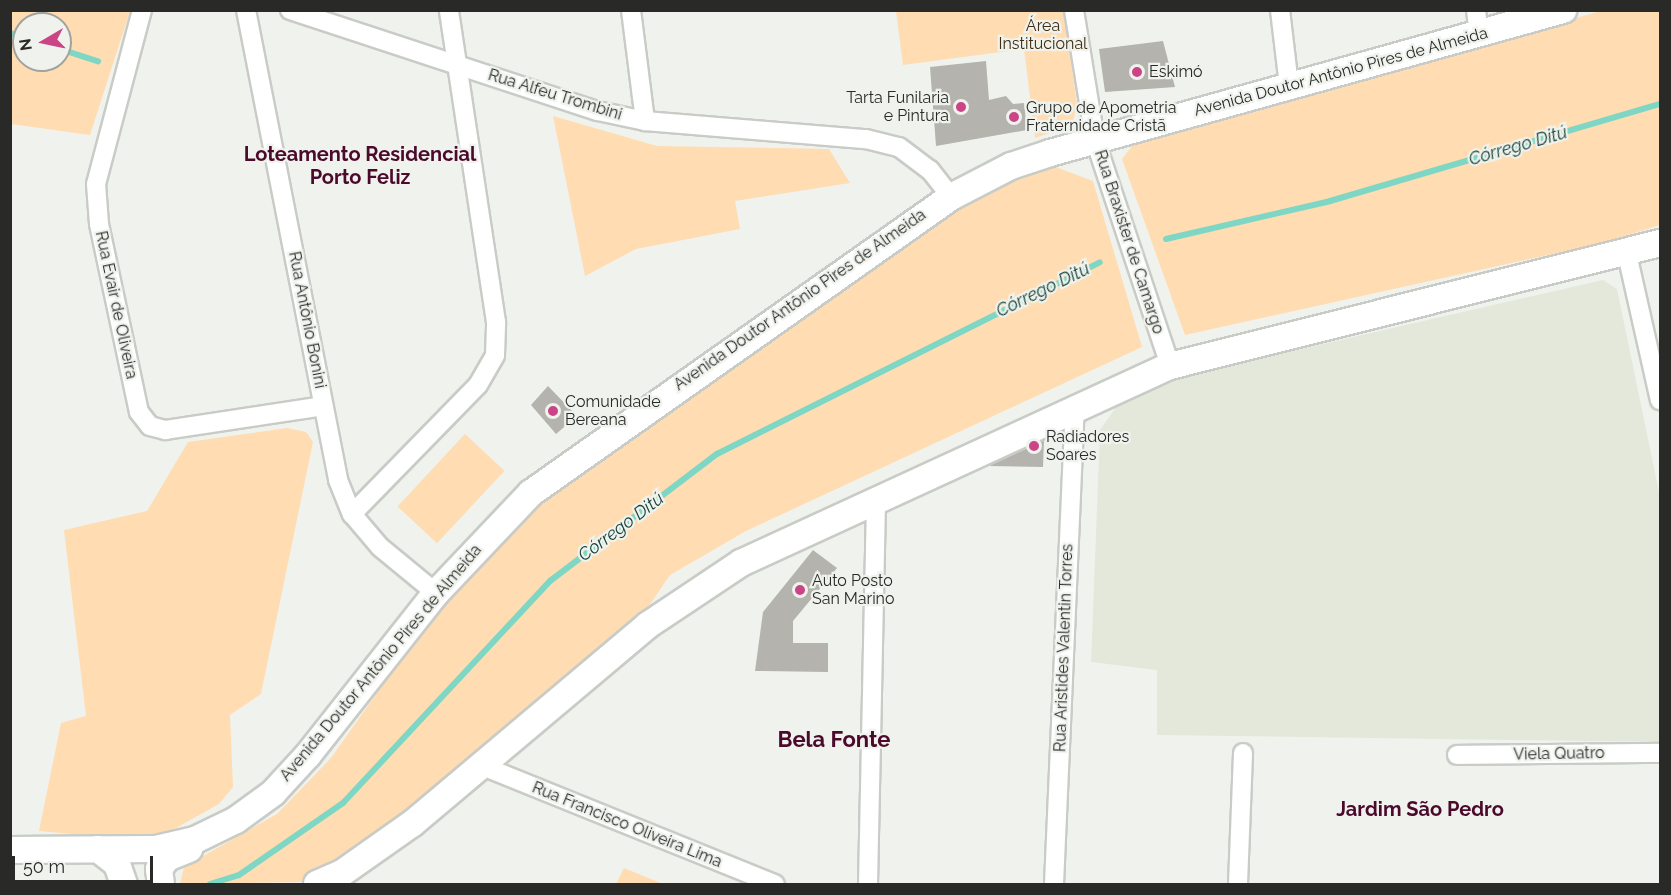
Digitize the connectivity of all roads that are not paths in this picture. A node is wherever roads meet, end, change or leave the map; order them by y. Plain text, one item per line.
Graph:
1 (142, 10) edge
2 (246, 10) edge
3 (290, 10) edge
4 (448, 10) edge
5 (631, 10) edge
6 (1074, 10) edge
7 (1280, 10) edge
8 (1563, 10) edge
9 (1477, 22) edge
10 (457, 65) junction
11 (1289, 86) junction
12 (645, 121) junction
13 (1095, 140) junction
14 (951, 197) junction
15 (1660, 243) edge
16 (1628, 254) junction
17 (1655, 353) edge
18 (1170, 366) junction
19 (1660, 400) edge
20 (323, 405) junction
21 (1075, 412) junction
22 (876, 503) junction
23 (352, 514) junction
24 (436, 593) junction
25 (1243, 753) dead end
26 (1660, 753) edge
27 (1457, 755) dead end
28 (480, 765) junction
29 (263, 800) junction
30 (98, 849) junction
31 (10, 850) edge
32 (158, 882) edge
33 (123, 885) edge
34 (316, 885) edge
35 (774, 885) edge
36 (868, 885) edge
37 (1054, 885) edge
38 (1238, 885) edge

1 - 20 street, Rua Evair de Oliveira
2 - 20 street, Rua Antônio Bonini
3 - 10 street, Rua Alfeu Trombini
4 - 10 street
5 - 12 street
6 - 13 street, Rua Braxister de Camargo
7 - 11 street
8 - 9 main road, Avenida Doutor Antônio Pires de Almeida
9 - 11 main road, Avenida Doutor Antônio Pires de Almeida
10 - 12 street, Rua Alfeu Trombini
10 - 23 street
11 - 13 main road, Avenida Doutor Antônio Pires de Almeida
12 - 14 street, Rua Alfeu Trombini
13 - 14 main road, Avenida Doutor Antônio Pires de Almeida
13 - 18 street, Rua Braxister de Camargo
14 - 24 main road, Avenida Doutor Antônio Pires de Almeida
15 - 16 main road
16 - 17 street
16 - 18 main road
17 - 19 street
18 - 21 main road
20 - 23 street, Rua Antônio Bonini
21 - 22 main road
21 - 37 street, Rua Aristides Valentin Torres
22 - 28 main road
22 - 36 street
23 - 24 street, Rua Antônio Bonini
24 - 29 main road, Avenida Doutor Antônio Pires de Almeida
25 - 38 street
26 - 27 street, Viela Quatro
28 - 34 main road
28 - 35 street, Rua Francisco Oliveira Lima
29 - 30 main road, Avenida Doutor Antônio Pires de Almeida
29 - 32 main road
30 - 31 main road, Avenida Doutor Antônio Pires de Almeida
30 - 33 main road

